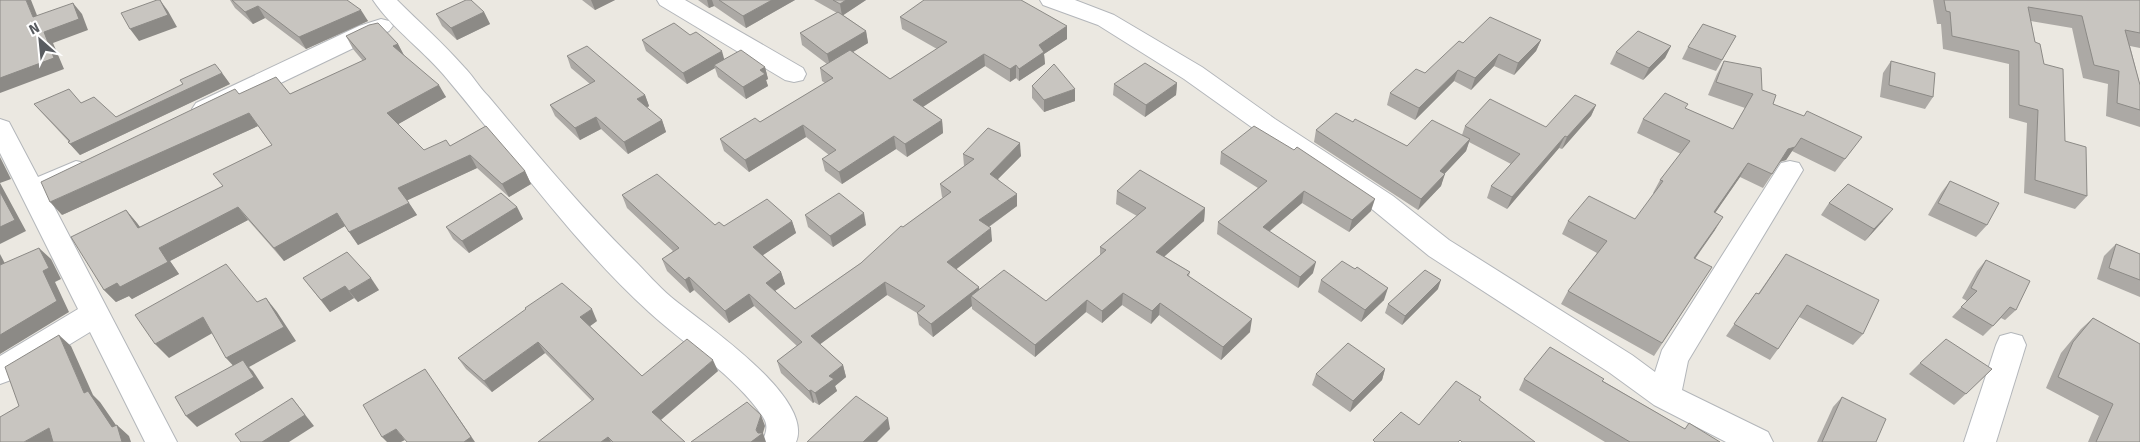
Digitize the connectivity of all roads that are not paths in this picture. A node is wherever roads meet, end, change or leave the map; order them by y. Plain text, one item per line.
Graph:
1 (384, 0) edge
2 (668, 0) edge
3 (1051, 0) edge
4 (404, 22) junction
5 (794, 74) dead end
6 (185, 119) edge
7 (0, 128) edge
8 (95, 161) edge
9 (1790, 170) dead end
10 (32, 191) junction
11 (95, 314) junction
12 (2011, 346) dead end
13 (0, 371) edge
14 (1665, 396) junction
15 (161, 442) edge
16 (778, 442) edge
17 (1757, 442) edge
18 (1980, 442) edge

1 - 4 street
2 - 5 street
3 - 14 street
4 - 6 street
4 - 16 street
7 - 10 street
8 - 10 street
9 - 14 street
10 - 11 street
11 - 13 street
11 - 15 street
12 - 18 street
14 - 17 street

